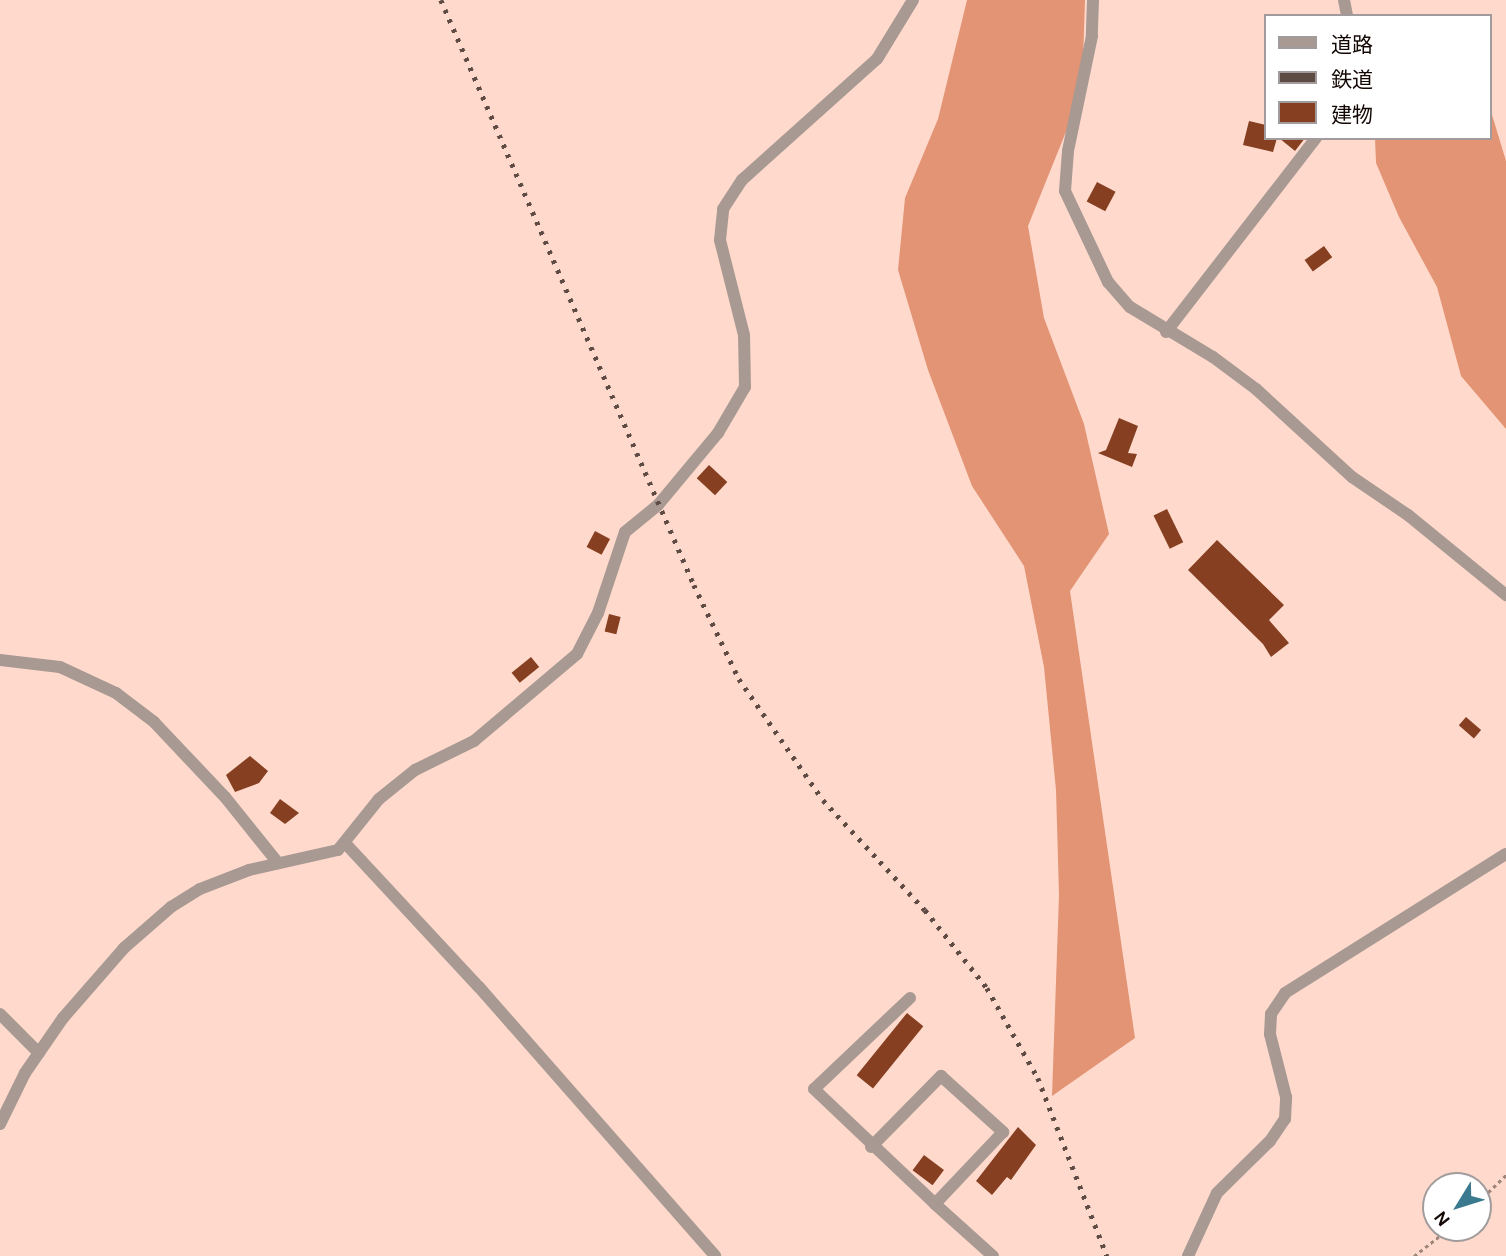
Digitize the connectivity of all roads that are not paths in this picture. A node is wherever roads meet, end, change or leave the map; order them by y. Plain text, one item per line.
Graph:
1 (913, 0) edge
2 (1093, 0) edge
3 (1314, 140) edge
4 (1167, 332) junction
5 (1506, 595) edge
6 (0, 660) edge
7 (345, 843) junction
8 (1506, 854) edge
9 (278, 863) junction
10 (909, 998) dead end
11 (0, 1014) edge
12 (39, 1053) junction
13 (0, 1124) edge
14 (870, 1147) junction
15 (935, 1203) junction
16 (715, 1256) edge
17 (993, 1256) edge
18 (1188, 1256) edge

1 - 7 street
2 - 4 street
3 - 4 street
4 - 5 street
6 - 9 street
7 - 9 street
7 - 16 street
8 - 18 street
9 - 12 street
10 - 14 street
11 - 12 street
12 - 13 street
14 - 15 street
14 - 15 street
15 - 17 street

